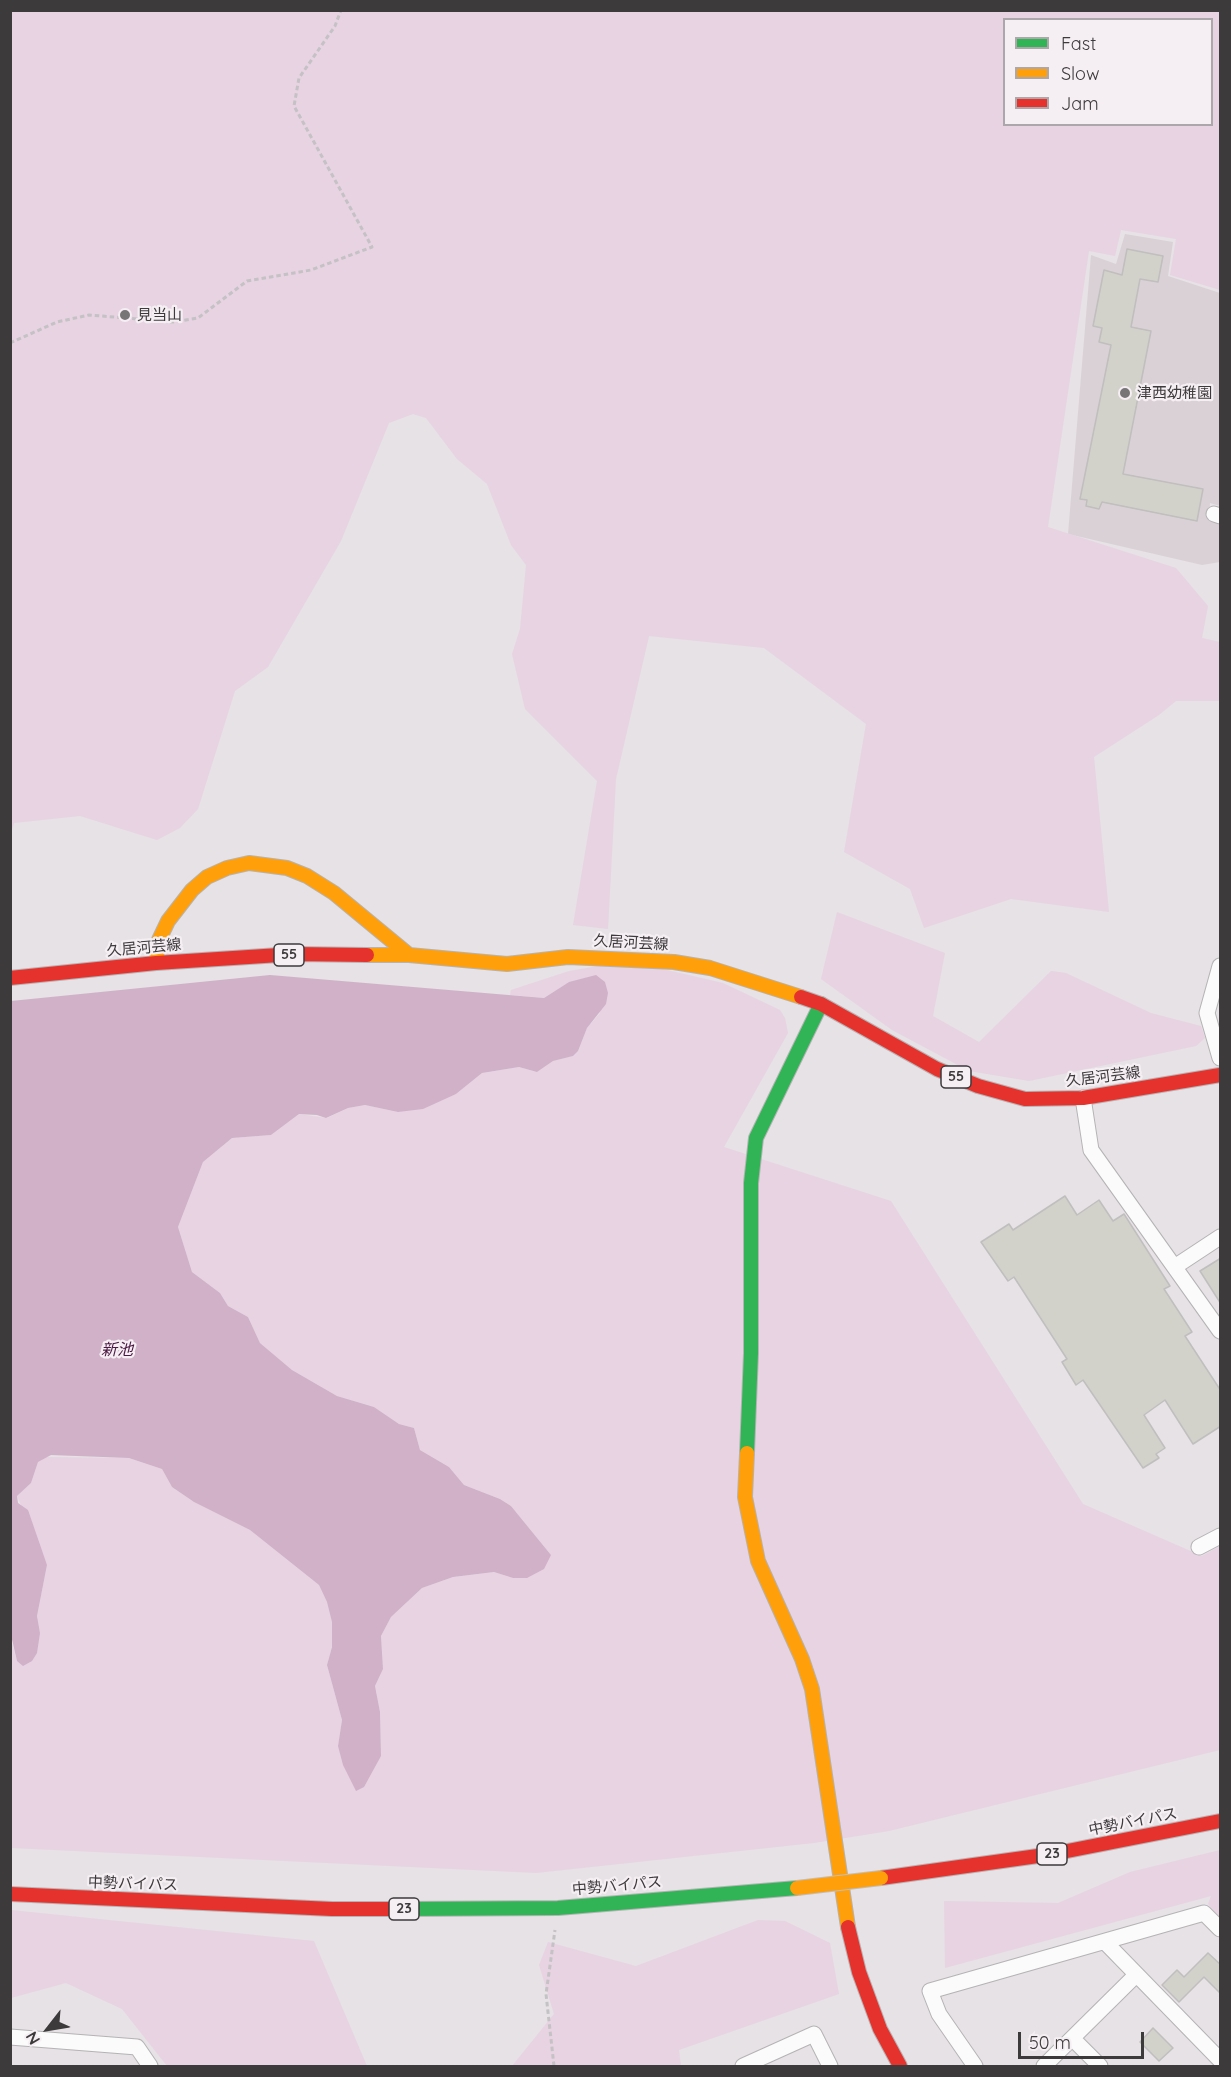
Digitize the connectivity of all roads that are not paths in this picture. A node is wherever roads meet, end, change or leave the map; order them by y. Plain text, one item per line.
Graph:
1 (410, 955) junction
2 (156, 963) junction
3 (1221, 966) edge
4 (10, 978) edge
5 (821, 1005) junction
6 (1221, 1058) edge
7 (1221, 1074) edge
8 (1083, 1098) junction
9 (1221, 1237) edge
10 (1176, 1266) junction
11 (1221, 1331) edge
12 (1221, 1536) edge
13 (1199, 1547) dead end
14 (1221, 1821) edge
15 (10, 1894) edge
16 (1221, 1929) edge
17 (1105, 1942) junction
18 (1136, 1975) junction
19 (10, 2037) edge
20 (1073, 2039) junction
21 (1221, 2060) edge
22 (150, 2067) edge
23 (743, 2067) edge
24 (830, 2067) edge
25 (900, 2067) edge
26 (975, 2067) edge
27 (1044, 2067) edge
28 (1100, 2067) edge

1 - 2 main road, 久居河芸線 / 55
1 - 2 main road
1 - 5 main road, 久居河芸線 / 55
2 - 4 main road, 久居河芸線 / 55
3 - 6 street
5 - 8 main road, 久居河芸線 / 55
5 - 25 main road
7 - 8 main road, 久居河芸線 / 55
8 - 10 street
9 - 10 street
10 - 11 street
12 - 13 street
14 - 15 main road, 中勢バイパス / 23, bridge
16 - 17 street
17 - 18 street
17 - 26 street
18 - 20 street
18 - 21 street
19 - 22 street
20 - 27 street
20 - 28 street
23 - 24 street

